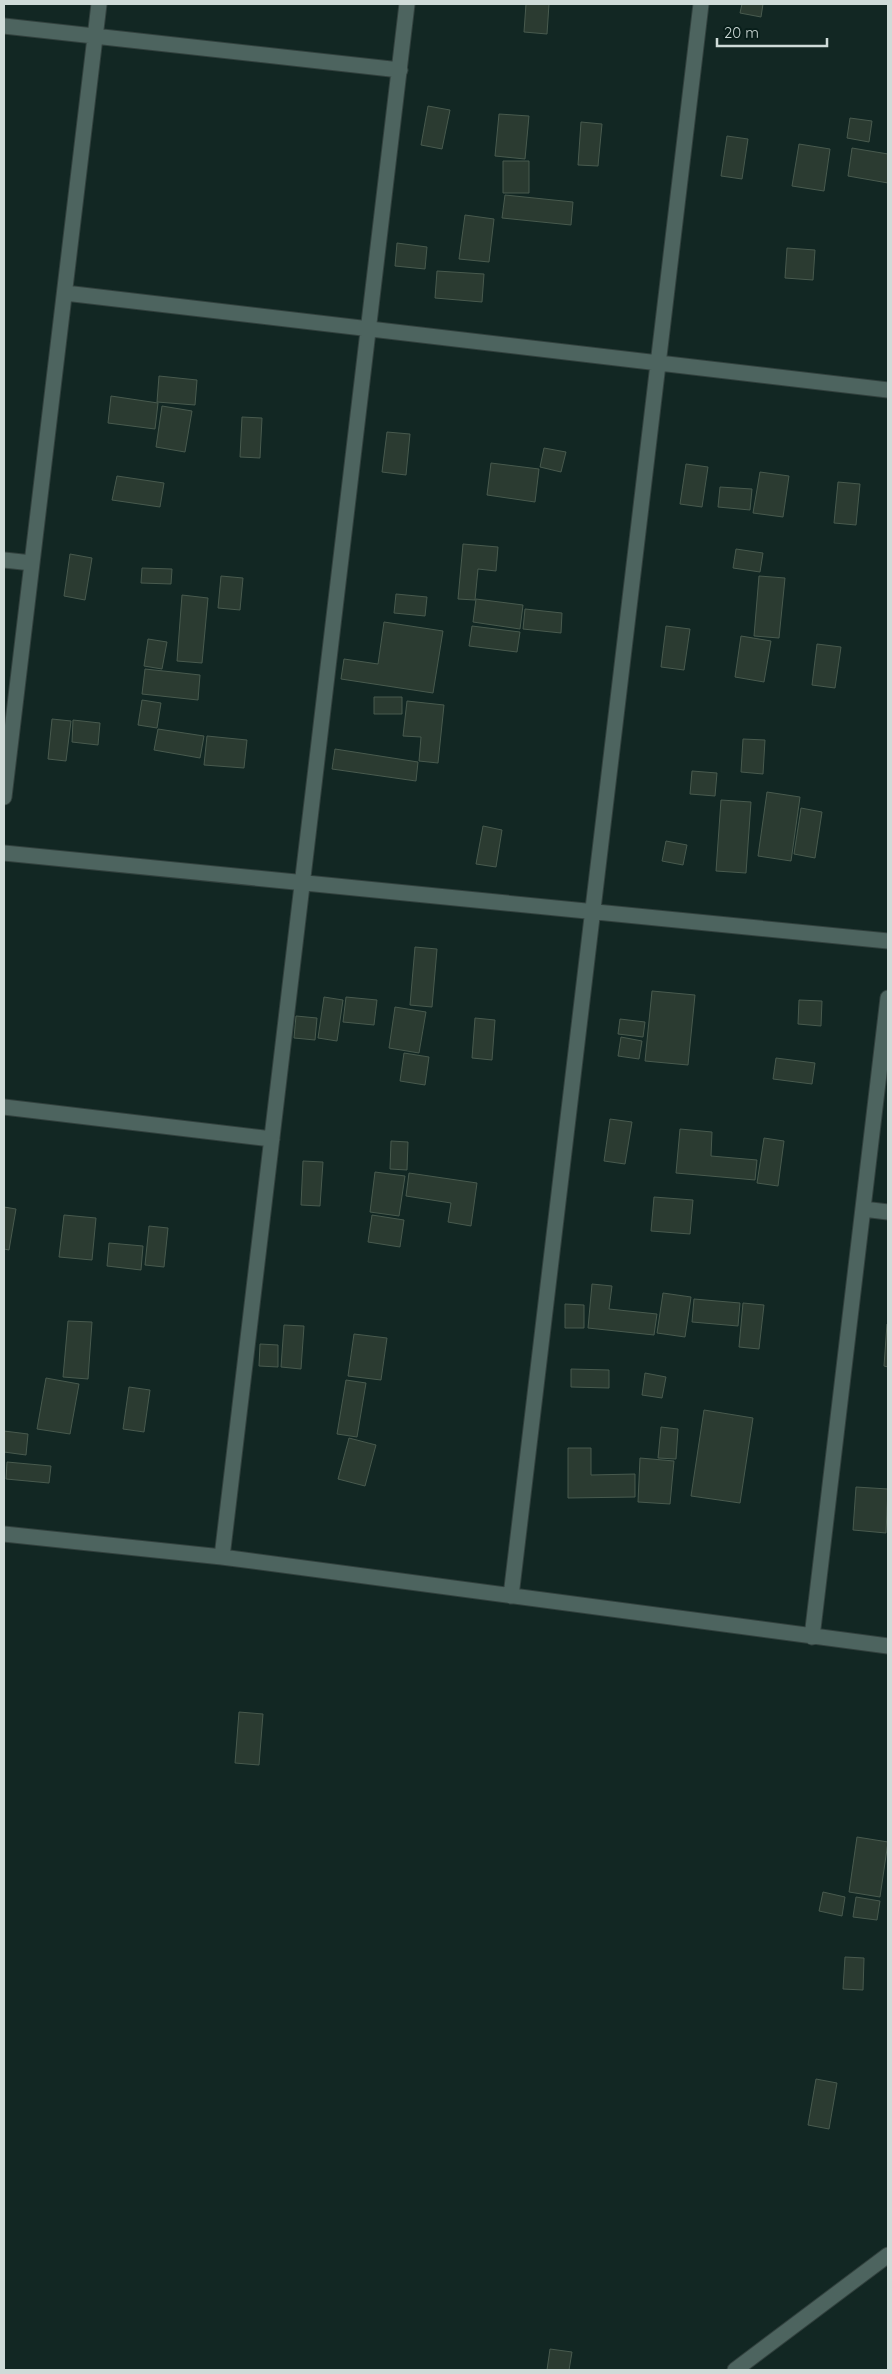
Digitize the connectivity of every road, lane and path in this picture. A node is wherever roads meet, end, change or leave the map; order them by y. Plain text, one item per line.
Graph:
1 (99, 4) edge
2 (407, 4) edge
3 (701, 4) edge
4 (4, 26) edge
5 (95, 37) junction
6 (400, 70) junction
7 (65, 293) junction
8 (368, 329) junction
9 (658, 363) junction
10 (888, 390) edge
11 (4, 560) edge
12 (32, 563) junction
13 (4, 797) edge
14 (4, 854) edge
15 (302, 883) junction
16 (593, 912) junction
17 (888, 941) edge
18 (888, 998) edge
19 (4, 1107) edge
20 (272, 1139) junction
21 (863, 1209) junction
22 (888, 1212) edge
23 (4, 1534) edge
24 (222, 1557) junction
25 (511, 1596) junction
26 (812, 1637) junction
27 (888, 1646) edge
28 (888, 2255) edge
29 (735, 2370) edge

1 - 5 street
2 - 6 street
3 - 9 street
4 - 5 street
5 - 6 street
5 - 7 street
6 - 8 street
7 - 8 street
7 - 12 street
8 - 9 street
8 - 15 street
9 - 10 street
9 - 16 street
11 - 12 street
12 - 13 street
14 - 15 street
15 - 16 street
15 - 20 street
16 - 17 street
16 - 25 street
18 - 21 street
19 - 20 street
20 - 24 street
21 - 22 street
21 - 26 street
23 - 24 street
24 - 25 street
25 - 26 street
26 - 27 street
28 - 29 street

